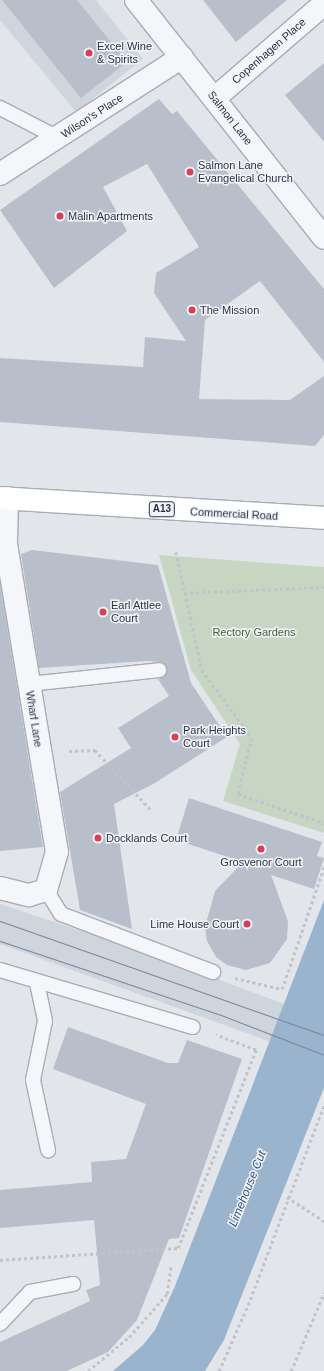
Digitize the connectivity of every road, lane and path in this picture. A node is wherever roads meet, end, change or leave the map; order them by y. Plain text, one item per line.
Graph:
1 (136, 0) edge
2 (324, 4) edge
3 (182, 57) junction
4 (214, 98) junction
5 (0, 108) edge
6 (58, 138) junction
7 (0, 174) edge
8 (324, 238) edge
9 (4, 498) edge
10 (324, 518) edge
11 (176, 552) dead end
12 (324, 587) edge
13 (184, 593) junction
14 (159, 670) dead end
15 (29, 684) junction
16 (40, 752) junction
17 (152, 811) dead end
18 (324, 823) edge
19 (324, 867) edge
20 (0, 888) edge
21 (46, 890) junction
22 (0, 970) edge
23 (213, 972) joint
24 (37, 983) junction
25 (193, 1027) joint
26 (324, 1105) edge
27 (48, 1150) dead end
28 (287, 1197) junction
29 (324, 1221) edge
30 (0, 1260) edge
31 (171, 1266) dead end
32 (73, 1284) dead end
33 (324, 1293) edge
34 (0, 1324) edge
35 (88, 1371) edge
36 (219, 1371) edge
37 (291, 1371) edge

1 - 3 street, Salmon Lane
2 - 4 street, Copenhagen Place
3 - 4 street, Salmon Lane
3 - 6 street, Wilson's Place
4 - 8 street, Salmon Lane
5 - 6 lane
6 - 7 street, Wilson's Place
9 - 10 highway, Commercial Road / A13
9 - 15 street, Wharf Lane
11 - 13 path
12 - 13 path
13 - 18 path
14 - 15 lane
15 - 16 street, Wharf Lane
16 - 17 path
16 - 21 street, Wharf Lane
19 - 23 path
20 - 21 street
21 - 23 lane
22 - 24 lane
24 - 25 lane
24 - 27 lane
25 - 30 path
26 - 28 path
28 - 29 path
28 - 36 path
31 - 35 path
32 - 34 lane
33 - 37 path

